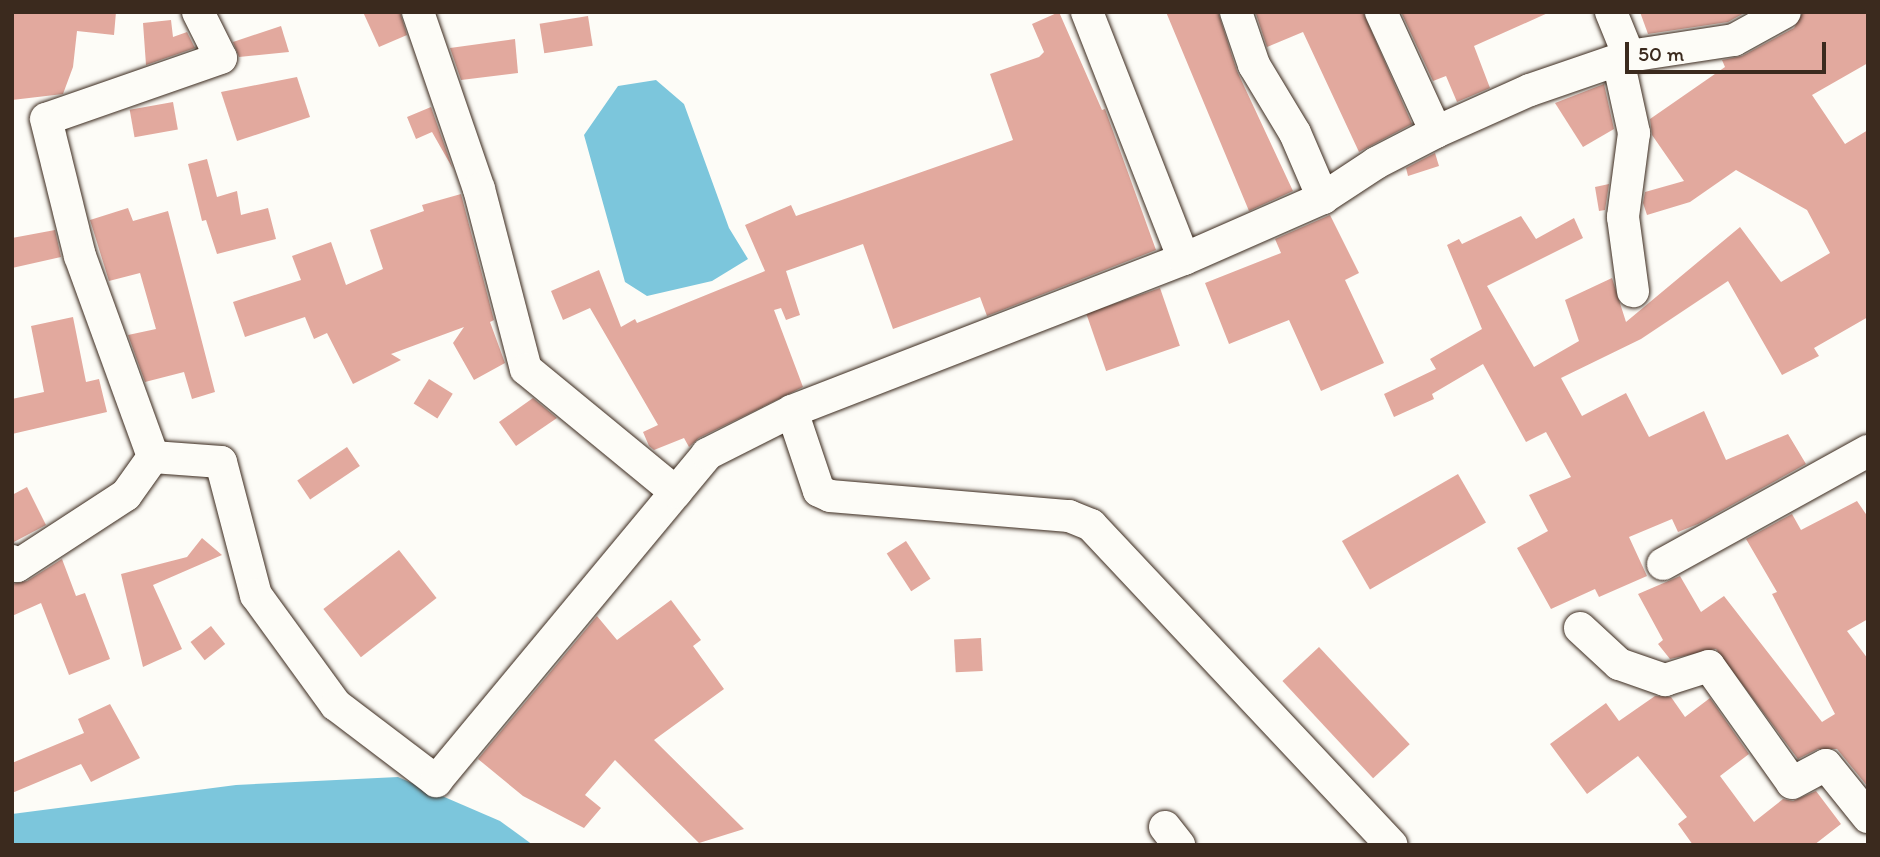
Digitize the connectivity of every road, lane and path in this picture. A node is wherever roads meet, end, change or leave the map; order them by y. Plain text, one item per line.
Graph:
1 (198, 12) edge
2 (418, 12) edge
3 (1087, 12) edge
4 (1236, 12) edge
5 (1381, 12) edge
6 (1611, 12) edge
7 (1785, 12) edge
8 (1623, 58) junction
9 (1436, 132) junction
10 (1323, 198) junction
11 (1184, 259) junction
12 (1633, 291) dead end
13 (792, 411) junction
14 (1868, 451) edge
15 (153, 457) junction
16 (676, 492) junction
17 (12, 561) edge
18 (1663, 564) dead end
19 (1580, 628) dead end
20 (1868, 817) edge
21 (1392, 845) edge

1 - 15 street
2 - 16 street
3 - 11 street
4 - 10 street
5 - 9 street
6 - 8 street
7 - 8 street
8 - 9 street
8 - 12 street
9 - 10 street
10 - 11 street
11 - 13 street
13 - 16 street
13 - 21 street
14 - 18 street
15 - 16 street
15 - 17 street
19 - 20 street

